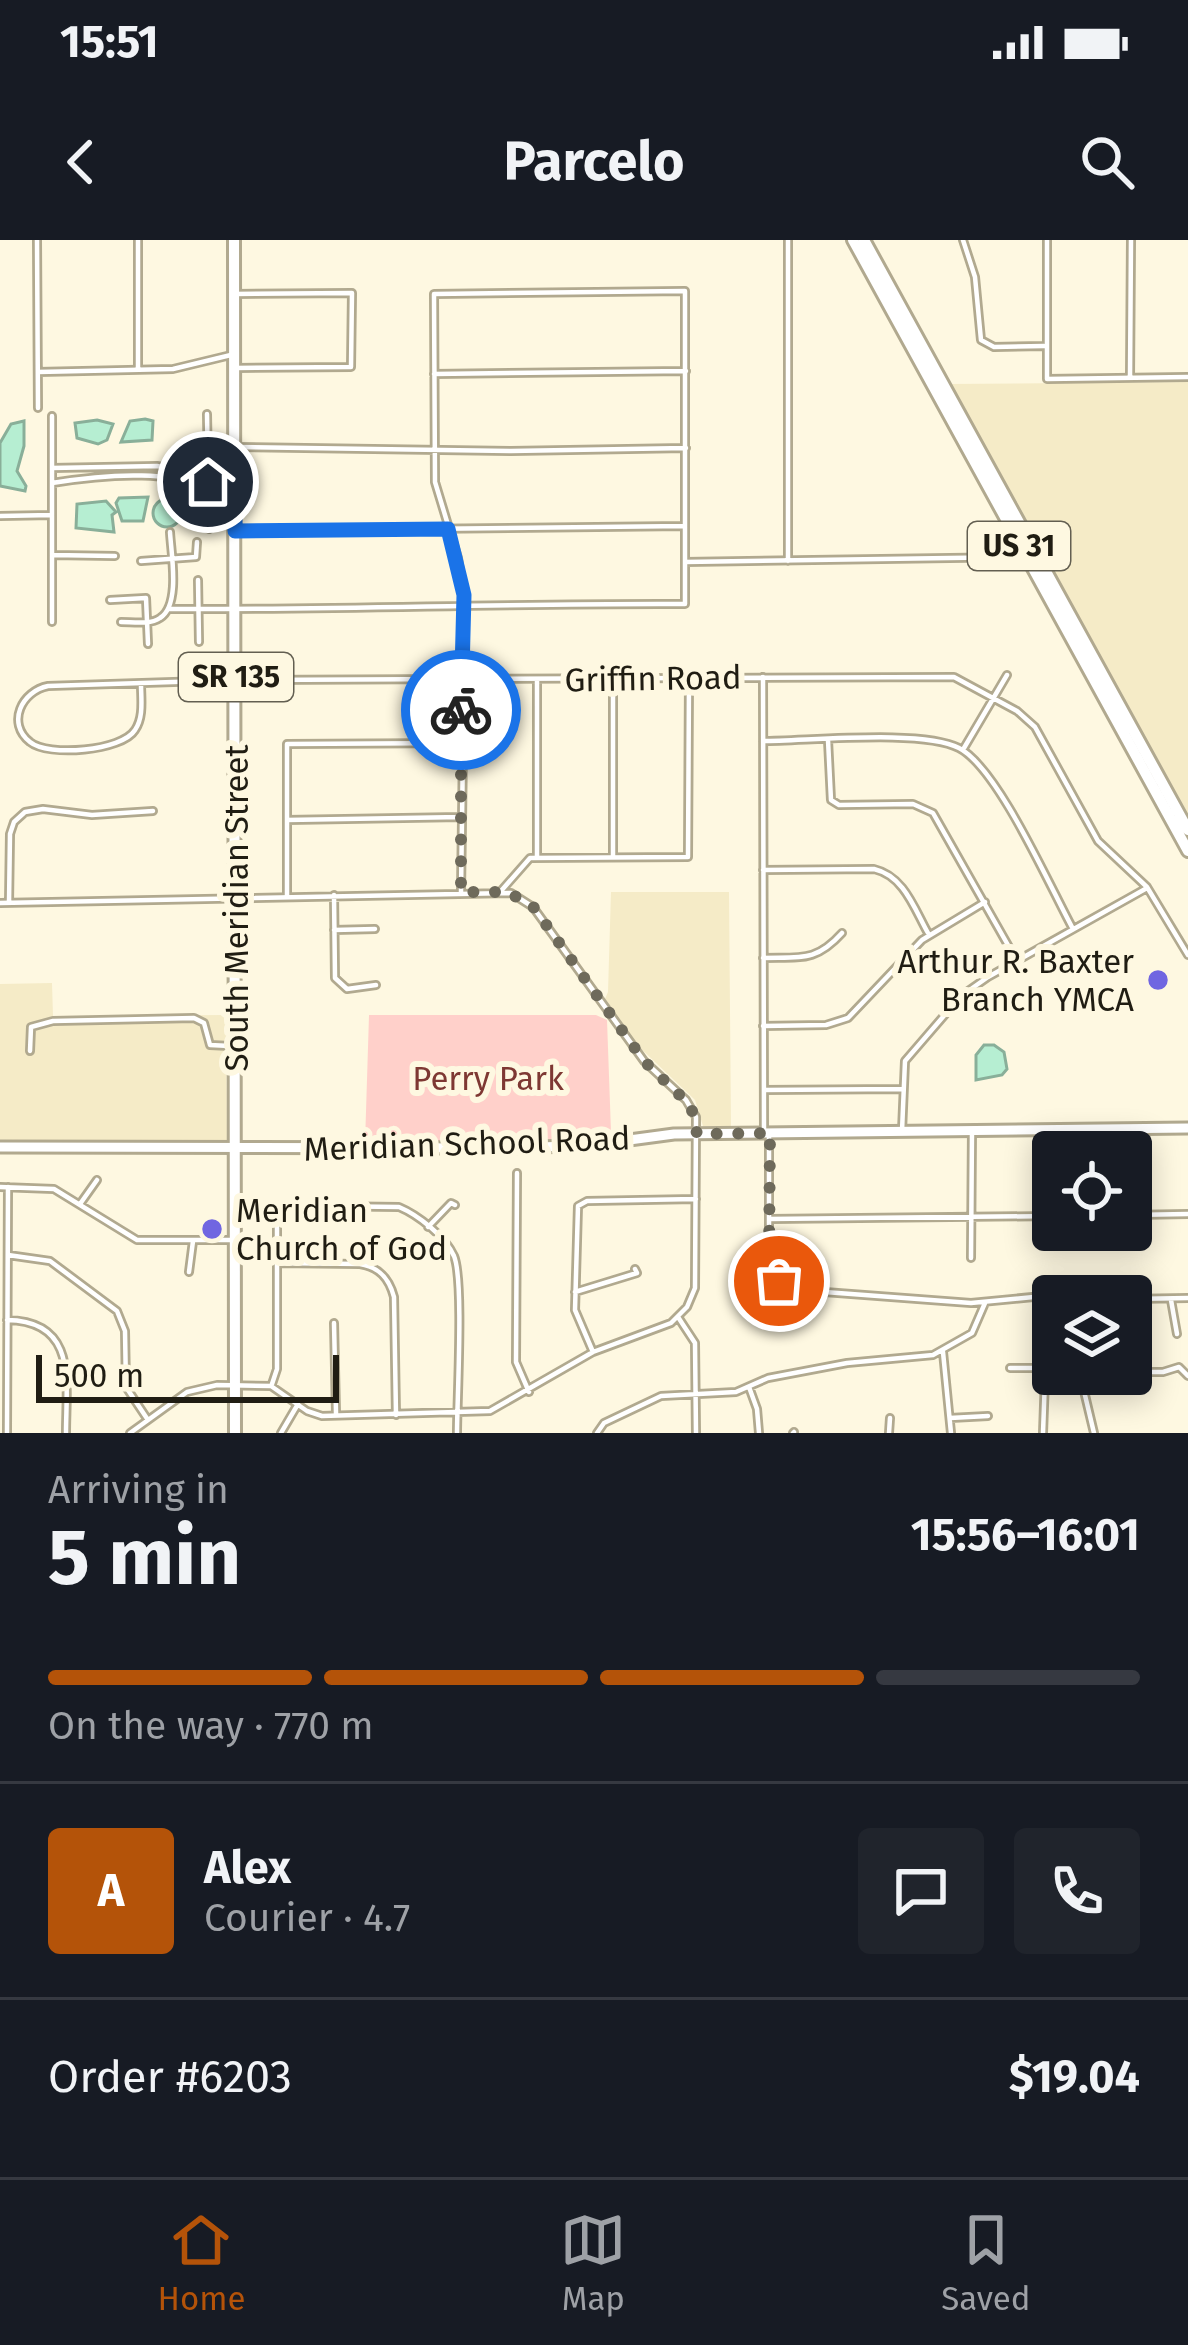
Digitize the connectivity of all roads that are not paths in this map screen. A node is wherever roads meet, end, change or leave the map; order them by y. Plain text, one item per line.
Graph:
1 (38, 240) edge
2 (138, 240) edge
3 (234, 240) edge
4 (788, 240) edge
5 (853, 240) edge
6 (864, 240) edge
7 (963, 240) edge
8 (1047, 240) edge
9 (1131, 240) edge
10 (234, 294) junction
11 (1047, 346) junction
12 (235, 361) junction
13 (138, 370) junction
14 (686, 371) junction
15 (38, 372) junction
16 (434, 374) junction
17 (1188, 377) edge
18 (1130, 378) junction
19 (38, 408) dead end
20 (207, 414) dead end
21 (52, 416) dead end
22 (235, 446) junction
23 (435, 448) junction
24 (686, 448) junction
25 (52, 468) junction
26 (208, 478) junction
27 (52, 483) junction
28 (235, 483) junction
29 (52, 515) junction
30 (0, 516) edge
31 (686, 526) junction
32 (448, 529) junction
33 (209, 530) dead end
34 (235, 531) junction
35 (170, 532) dead end
36 (197, 542) dead end
37 (52, 555) junction
38 (1031, 555) junction
39 (115, 556) dead end
40 (171, 559) junction
41 (140, 561) dead end
42 (788, 561) junction
43 (686, 562) junction
44 (198, 580) dead end
45 (110, 600) dead end
46 (465, 606) junction
47 (169, 609) junction
48 (198, 609) junction
49 (236, 609) junction
50 (52, 622) dead end
51 (121, 622) dead end
52 (147, 622) junction
53 (199, 642) dead end
54 (148, 644) dead end
55 (1007, 675) dead end
56 (689, 677) junction
57 (763, 677) junction
58 (613, 679) junction
59 (236, 680) junction
60 (461, 680) junction
61 (537, 680) junction
62 (141, 684) junction
63 (994, 697) junction
64 (828, 740) junction
65 (763, 741) junction
66 (461, 743) junction
67 (963, 750) junction
68 (154, 811) dead end
69 (461, 817) junction
70 (287, 820) junction
71 (1188, 830) edge
72 (1188, 851) edge
73 (613, 857) junction
74 (537, 858) junction
75 (763, 870) junction
76 (1148, 888) junction
77 (501, 891) junction
78 (461, 892) junction
79 (334, 895) junction
80 (287, 896) junction
81 (236, 897) junction
82 (985, 902) junction
83 (0, 903) edge
84 (9, 903) junction
85 (375, 929) dead end
86 (1073, 929) junction
87 (334, 930) junction
88 (842, 933) dead end
89 (929, 934) junction
90 (1188, 955) edge
91 (763, 958) junction
92 (1017, 961) junction
93 (376, 985) dead end
94 (764, 1026) junction
95 (236, 1046) junction
96 (30, 1051) dead end
97 (902, 1089) junction
98 (764, 1090) junction
99 (1188, 1128) edge
100 (972, 1130) junction
101 (902, 1131) junction
102 (767, 1133) junction
103 (697, 1134) junction
104 (0, 1147) edge
105 (236, 1149) junction
106 (517, 1173) dead end
107 (98, 1180) dead end
108 (4, 1187) edge
109 (697, 1199) junction
110 (80, 1204) junction
111 (236, 1205) junction
112 (278, 1205) junction
113 (455, 1205) dead end
114 (1188, 1214) edge
115 (1152, 1215) edge
116 (1032, 1216) edge
117 (971, 1217) junction
118 (769, 1219) junction
119 (428, 1227) junction
120 (236, 1240) junction
121 (193, 1241) junction
122 (8, 1255) junction
123 (971, 1258) dead end
124 (277, 1263) junction
125 (635, 1269) dead end
126 (189, 1272) dead end
127 (780, 1283) junction
128 (575, 1292) junction
129 (1032, 1298) edge
130 (1188, 1298) edge
131 (1152, 1300) edge
132 (1171, 1300) junction
133 (985, 1303) junction
134 (761, 1313) dead end
135 (678, 1317) junction
136 (8, 1320) junction
137 (334, 1323) dead end
138 (1178, 1334) dead end
139 (593, 1352) junction
140 (943, 1352) junction
141 (1010, 1368) dead end
142 (1032, 1369) edge
143 (1152, 1372) edge
144 (1188, 1376) edge
145 (236, 1385) junction
146 (271, 1386) junction
147 (749, 1387) junction
148 (529, 1392) junction
149 (696, 1393) junction
150 (1044, 1395) edge
151 (1084, 1395) edge
152 (298, 1404) junction
153 (457, 1414) junction
154 (335, 1415) junction
155 (396, 1415) junction
156 (988, 1416) dead end
157 (890, 1418) dead end
158 (950, 1418) junction
159 (148, 1420) junction
160 (598, 1430) edge
161 (7, 1433) edge
162 (66, 1433) edge
163 (130, 1433) edge
164 (235, 1433) edge
165 (280, 1433) edge
166 (457, 1433) edge
167 (696, 1433) edge
168 (759, 1433) edge
169 (889, 1433) edge
170 (951, 1433) edge
171 (1043, 1433) edge
172 (1094, 1433) edge

1 - 15 street
2 - 13 street
3 - 10 main road, South Meridian Street / SR 135
4 - 42 street
5 - 38 main road, US 31
6 - 38 main road, US 31
7 - 11 street
8 - 11 street
9 - 18 street
10 - 12 main road, South Meridian Street / SR 135
10 - 12 street
11 - 18 street
12 - 13 street
12 - 22 main road, South Meridian Street / SR 135
13 - 15 street
14 - 16 street
14 - 16 street
14 - 24 street
15 - 19 street
16 - 23 street
17 - 18 street
20 - 26 street
21 - 25 street
22 - 23 street
22 - 28 main road, South Meridian Street / SR 135
23 - 24 street
23 - 32 street
24 - 31 street
25 - 26 street
25 - 27 street
26 - 27 street
26 - 28 street
26 - 33 street
27 - 29 street
28 - 34 main road, South Meridian Street / SR 135
29 - 30 street
29 - 37 street
31 - 32 street
31 - 43 street
32 - 34 street
32 - 46 street
34 - 49 main road, South Meridian Street / SR 135
35 - 40 street
36 - 40 street
37 - 39 street
37 - 50 street
38 - 42 street
38 - 71 main road, US 31
38 - 72 main road, US 31
40 - 41 street
40 - 47 street
42 - 43 street
43 - 46 street
44 - 48 street
45 - 52 street
46 - 49 street
46 - 60 street
47 - 48 street
47 - 52 street
48 - 49 street
48 - 53 street
49 - 59 main road, South Meridian Street / SR 135
51 - 52 street
52 - 54 street
55 - 63 street
56 - 57 street, Griffin Road
56 - 58 street, Griffin Road
56 - 73 street
57 - 63 street, Griffin Road
57 - 65 street
58 - 61 street, Griffin Road
58 - 73 street
59 - 60 street, Griffin Road
59 - 62 street, Griffin Road
59 - 81 main road, South Meridian Street / SR 135
60 - 61 street, Griffin Road
60 - 66 street
61 - 74 street
62 - 62 street, Griffin Road
63 - 67 street
63 - 76 street, Griffin Road
64 - 65 street
64 - 67 street
64 - 82 street
65 - 75 street
66 - 69 street
66 - 70 street
67 - 86 street
68 - 84 street
69 - 70 street
69 - 78 street
70 - 80 street
73 - 74 street
74 - 77 street
75 - 89 street
75 - 91 street
76 - 86 street
76 - 90 street, Griffin Road
77 - 78 street
77 - 103 street
78 - 79 street
79 - 80 street
79 - 87 street
80 - 81 street
81 - 84 street
81 - 95 main road, South Meridian Street / SR 135
82 - 89 street
82 - 92 street
83 - 84 street
85 - 87 street
86 - 92 street
87 - 93 street
88 - 91 street
89 - 94 street
91 - 94 street
92 - 97 street
94 - 98 street
95 - 96 street
95 - 105 main road, South Meridian Street / SR 135
97 - 98 street
97 - 101 street
98 - 102 street
99 - 100 main road, Meridian School Road
100 - 101 main road, Meridian School Road
100 - 117 street
101 - 102 main road, Meridian School Road
102 - 103 main road, Meridian School Road
102 - 118 street
103 - 105 main road, Meridian School Road
103 - 109 street
104 - 105 main road, Meridian School Road
105 - 111 main road, South Meridian Street / SR 135
106 - 148 street
107 - 110 street
108 - 110 street
108 - 122 street
109 - 128 street
109 - 135 street
110 - 121 street
111 - 112 street
111 - 120 main road, South Meridian Street / SR 135
112 - 119 street
112 - 124 street
113 - 119 street
114 - 115 street
116 - 117 street
117 - 118 street
117 - 123 street
118 - 127 street
119 - 153 street
120 - 121 street
120 - 145 main road, South Meridian Street / SR 135
121 - 126 street
122 - 136 street
122 - 159 street
124 - 146 street
124 - 155 street
125 - 128 street
127 - 133 street
127 - 134 street
128 - 139 street
129 - 133 street
130 - 132 street
131 - 132 street
132 - 138 street
133 - 140 street
135 - 139 street
135 - 149 street
136 - 161 street
136 - 162 street
137 - 154 street
139 - 148 street
140 - 147 street
140 - 158 street
141 - 142 street
143 - 144 street
145 - 146 street
145 - 159 street
145 - 164 main road, South Meridian Street / SR 135
146 - 152 street
147 - 149 street
147 - 168 street
148 - 153 street
149 - 160 street
149 - 167 street
150 - 171 street
151 - 172 street
152 - 154 street
152 - 165 street
153 - 155 street
153 - 166 street
154 - 155 street
156 - 158 street
157 - 169 street
158 - 170 street
159 - 163 street

